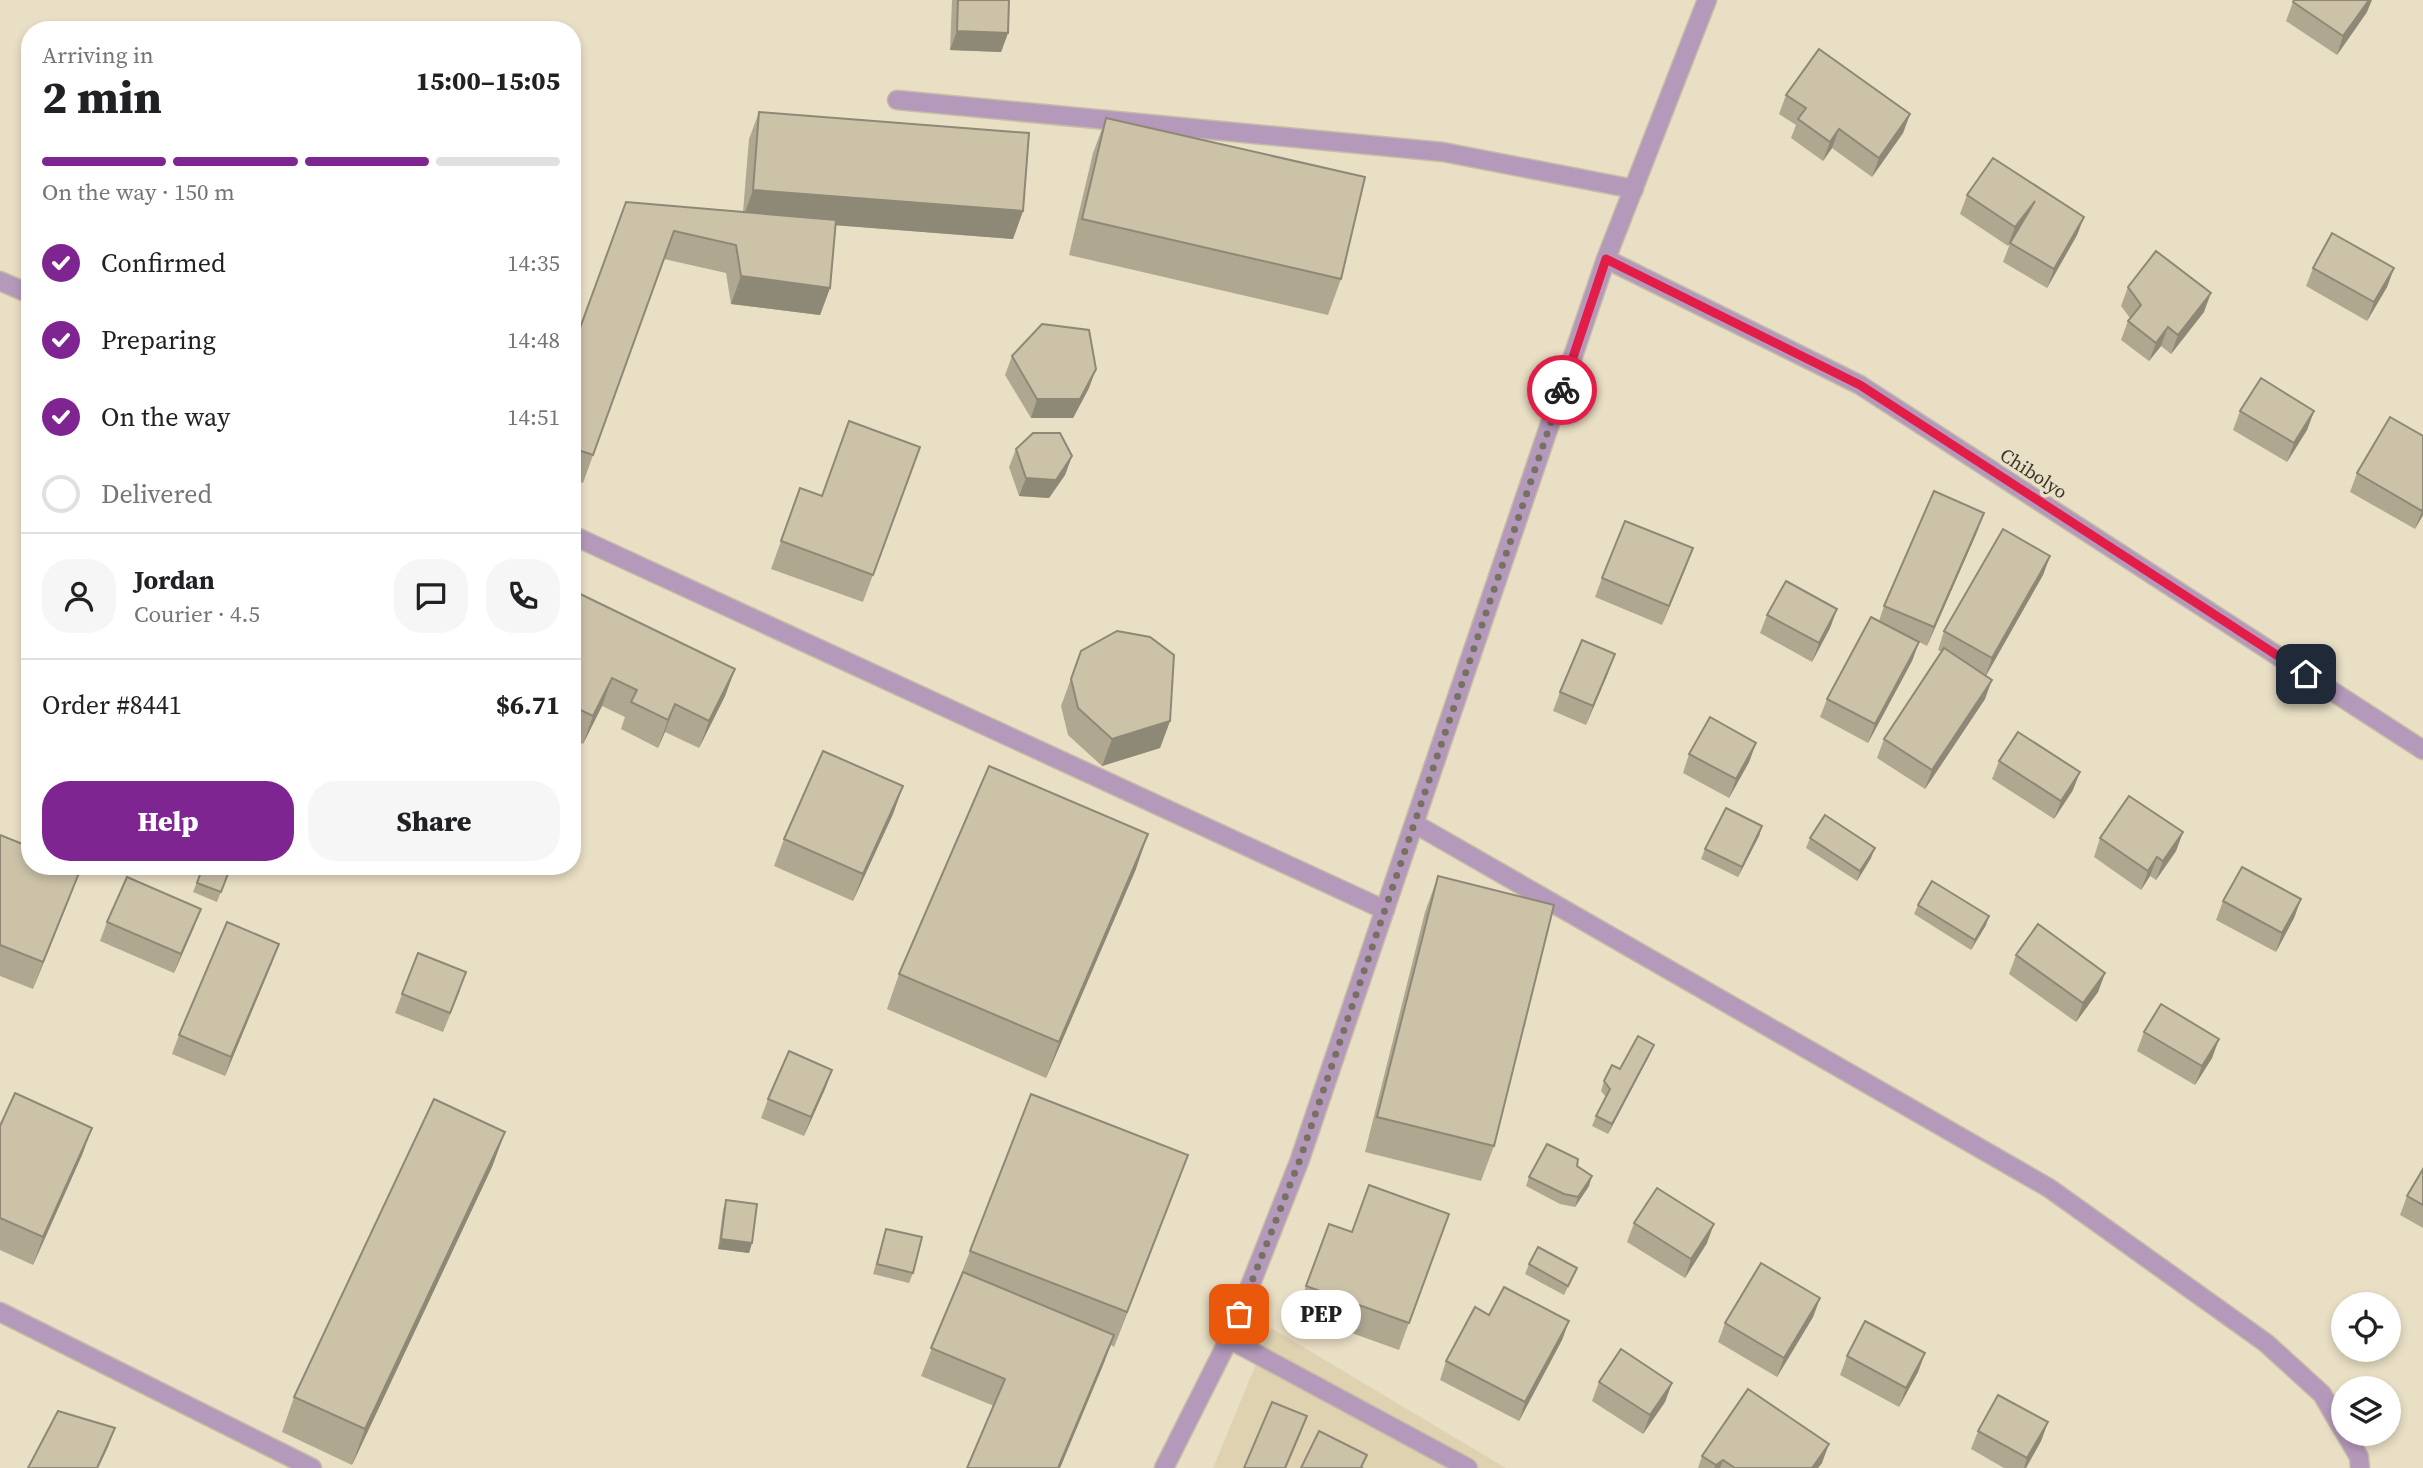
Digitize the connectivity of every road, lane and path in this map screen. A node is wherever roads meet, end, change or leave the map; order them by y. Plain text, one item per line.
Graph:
1 (1707, 0) edge
2 (897, 100) dead end
3 (1634, 189) junction
4 (1606, 259) junction
5 (0, 281) edge
6 (21, 290) edge
7 (581, 538) edge
8 (2423, 750) edge
9 (1415, 824) junction
10 (1385, 910) junction
11 (0, 1312) edge
12 (1229, 1339) junction
13 (2331, 1410) edge
14 (2352, 1446) edge
15 (312, 1468) edge
16 (1164, 1468) edge
17 (1468, 1468) edge
18 (2360, 1468) edge

1 - 3 street
2 - 3 street
3 - 4 street
4 - 8 street, Chibolyo
4 - 9 street
5 - 6 street
7 - 10 street
9 - 10 street
9 - 13 street
10 - 12 street
11 - 15 street
12 - 16 street
12 - 17 street
14 - 18 street

